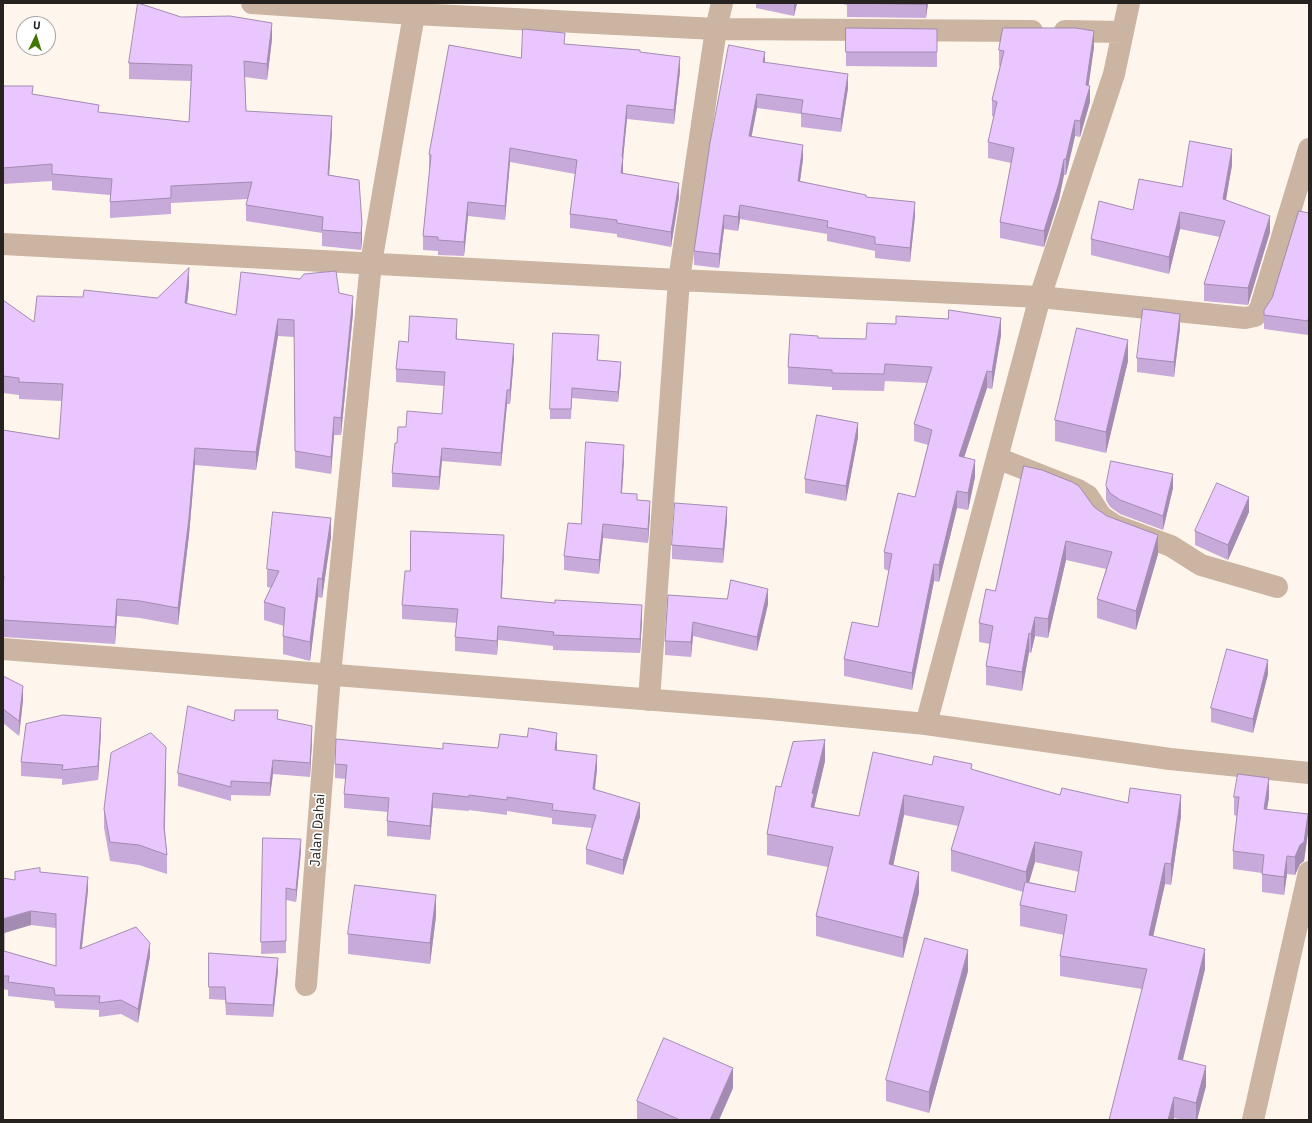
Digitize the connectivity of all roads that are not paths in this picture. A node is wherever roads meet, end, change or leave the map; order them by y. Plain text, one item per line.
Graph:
1 (252, 3) edge
2 (722, 3) edge
3 (1129, 3) edge
4 (415, 8) edge
5 (716, 29) junction
6 (1123, 32) junction
7 (1309, 149) edge
8 (3, 244) edge
9 (371, 263) junction
10 (679, 280) junction
11 (1040, 297) junction
12 (997, 458) junction
13 (1277, 587) dead end
14 (3, 649) edge
15 (330, 675) junction
16 (649, 700) junction
17 (926, 724) junction
18 (1309, 773) edge
19 (1309, 872) edge
20 (306, 985) dead end
21 (1253, 1120) edge

1 - 4 street
2 - 5 street
3 - 6 street
4 - 5 street
4 - 9 street, Jalan Dahai
5 - 6 street
5 - 10 street
6 - 11 street
7 - 11 street
8 - 9 street
9 - 10 street
9 - 15 street, Jalan Dahai
10 - 11 street
10 - 16 street
11 - 12 street
12 - 13 street
12 - 17 street
14 - 15 street
15 - 16 street
15 - 20 street, Jalan Dahai
16 - 17 street
17 - 18 street
19 - 21 street

